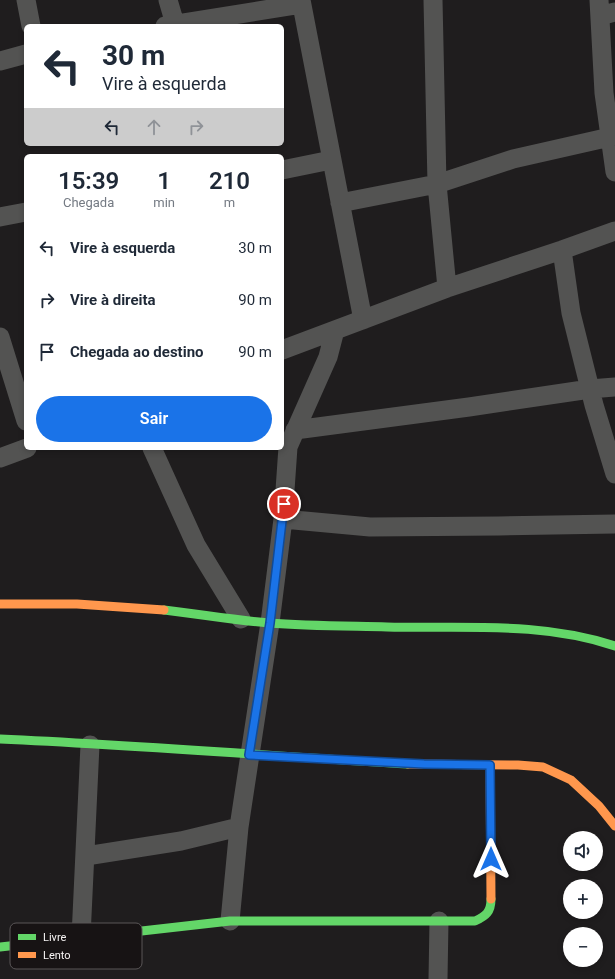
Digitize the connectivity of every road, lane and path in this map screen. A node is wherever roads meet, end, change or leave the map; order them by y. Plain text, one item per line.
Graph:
1 (26, 0) edge
2 (168, 0) edge
3 (433, 0) edge
4 (301, 2) edge
5 (604, 9) edge
6 (31, 24) edge
7 (170, 24) edge
8 (176, 24) edge
9 (24, 55) edge
10 (0, 61) edge
11 (610, 137) junction
12 (331, 160) junction
13 (284, 170) edge
14 (615, 172) edge
15 (436, 184) junction
16 (340, 203) junction
17 (24, 212) edge
18 (0, 217) edge
19 (615, 230) edge
20 (562, 250) junction
21 (447, 288) junction
22 (363, 320) junction
23 (336, 330) junction
24 (0, 337) edge
25 (284, 349) edge
26 (615, 387) edge
27 (590, 389) junction
28 (24, 415) edge
29 (288, 436) edge
30 (24, 449) edge
31 (153, 450) edge
32 (0, 458) edge
33 (615, 474) edge
34 (283, 519) junction
35 (615, 524) edge
36 (0, 604) edge
37 (240, 619) junction
38 (270, 623) junction
39 (615, 646) edge
40 (0, 739) edge
41 (90, 744) junction
42 (249, 755) junction
43 (490, 765) junction
44 (615, 826) edge
45 (239, 827) junction
46 (86, 856) junction
47 (230, 921) junction
48 (439, 921) junction
49 (82, 923) edge
50 (142, 930) edge
51 (10, 946) edge
52 (0, 947) edge
53 (438, 979) edge

1 - 6 street
2 - 7 street
3 - 15 street
4 - 8 street
4 - 12 street
5 - 11 street
9 - 10 street
11 - 14 street
11 - 15 street
12 - 13 street
12 - 16 street
15 - 16 street
15 - 21 street
16 - 22 street
17 - 18 street
19 - 20 street
20 - 21 street
20 - 27 street
21 - 22 street
22 - 23 street
23 - 25 street
23 - 29 street
24 - 28 street
26 - 27 street
27 - 29 street
27 - 33 street
29 - 34 street
30 - 32 street
31 - 37 street
34 - 35 street
34 - 38 street
36 - 37 street
37 - 38 street
38 - 39 street
38 - 42 street
40 - 41 street
41 - 42 street
41 - 46 street
42 - 43 street
42 - 45 street
43 - 44 street
43 - 48 street
45 - 46 street
45 - 47 street
46 - 49 street
47 - 48 street
47 - 50 street
48 - 53 street
51 - 52 street

